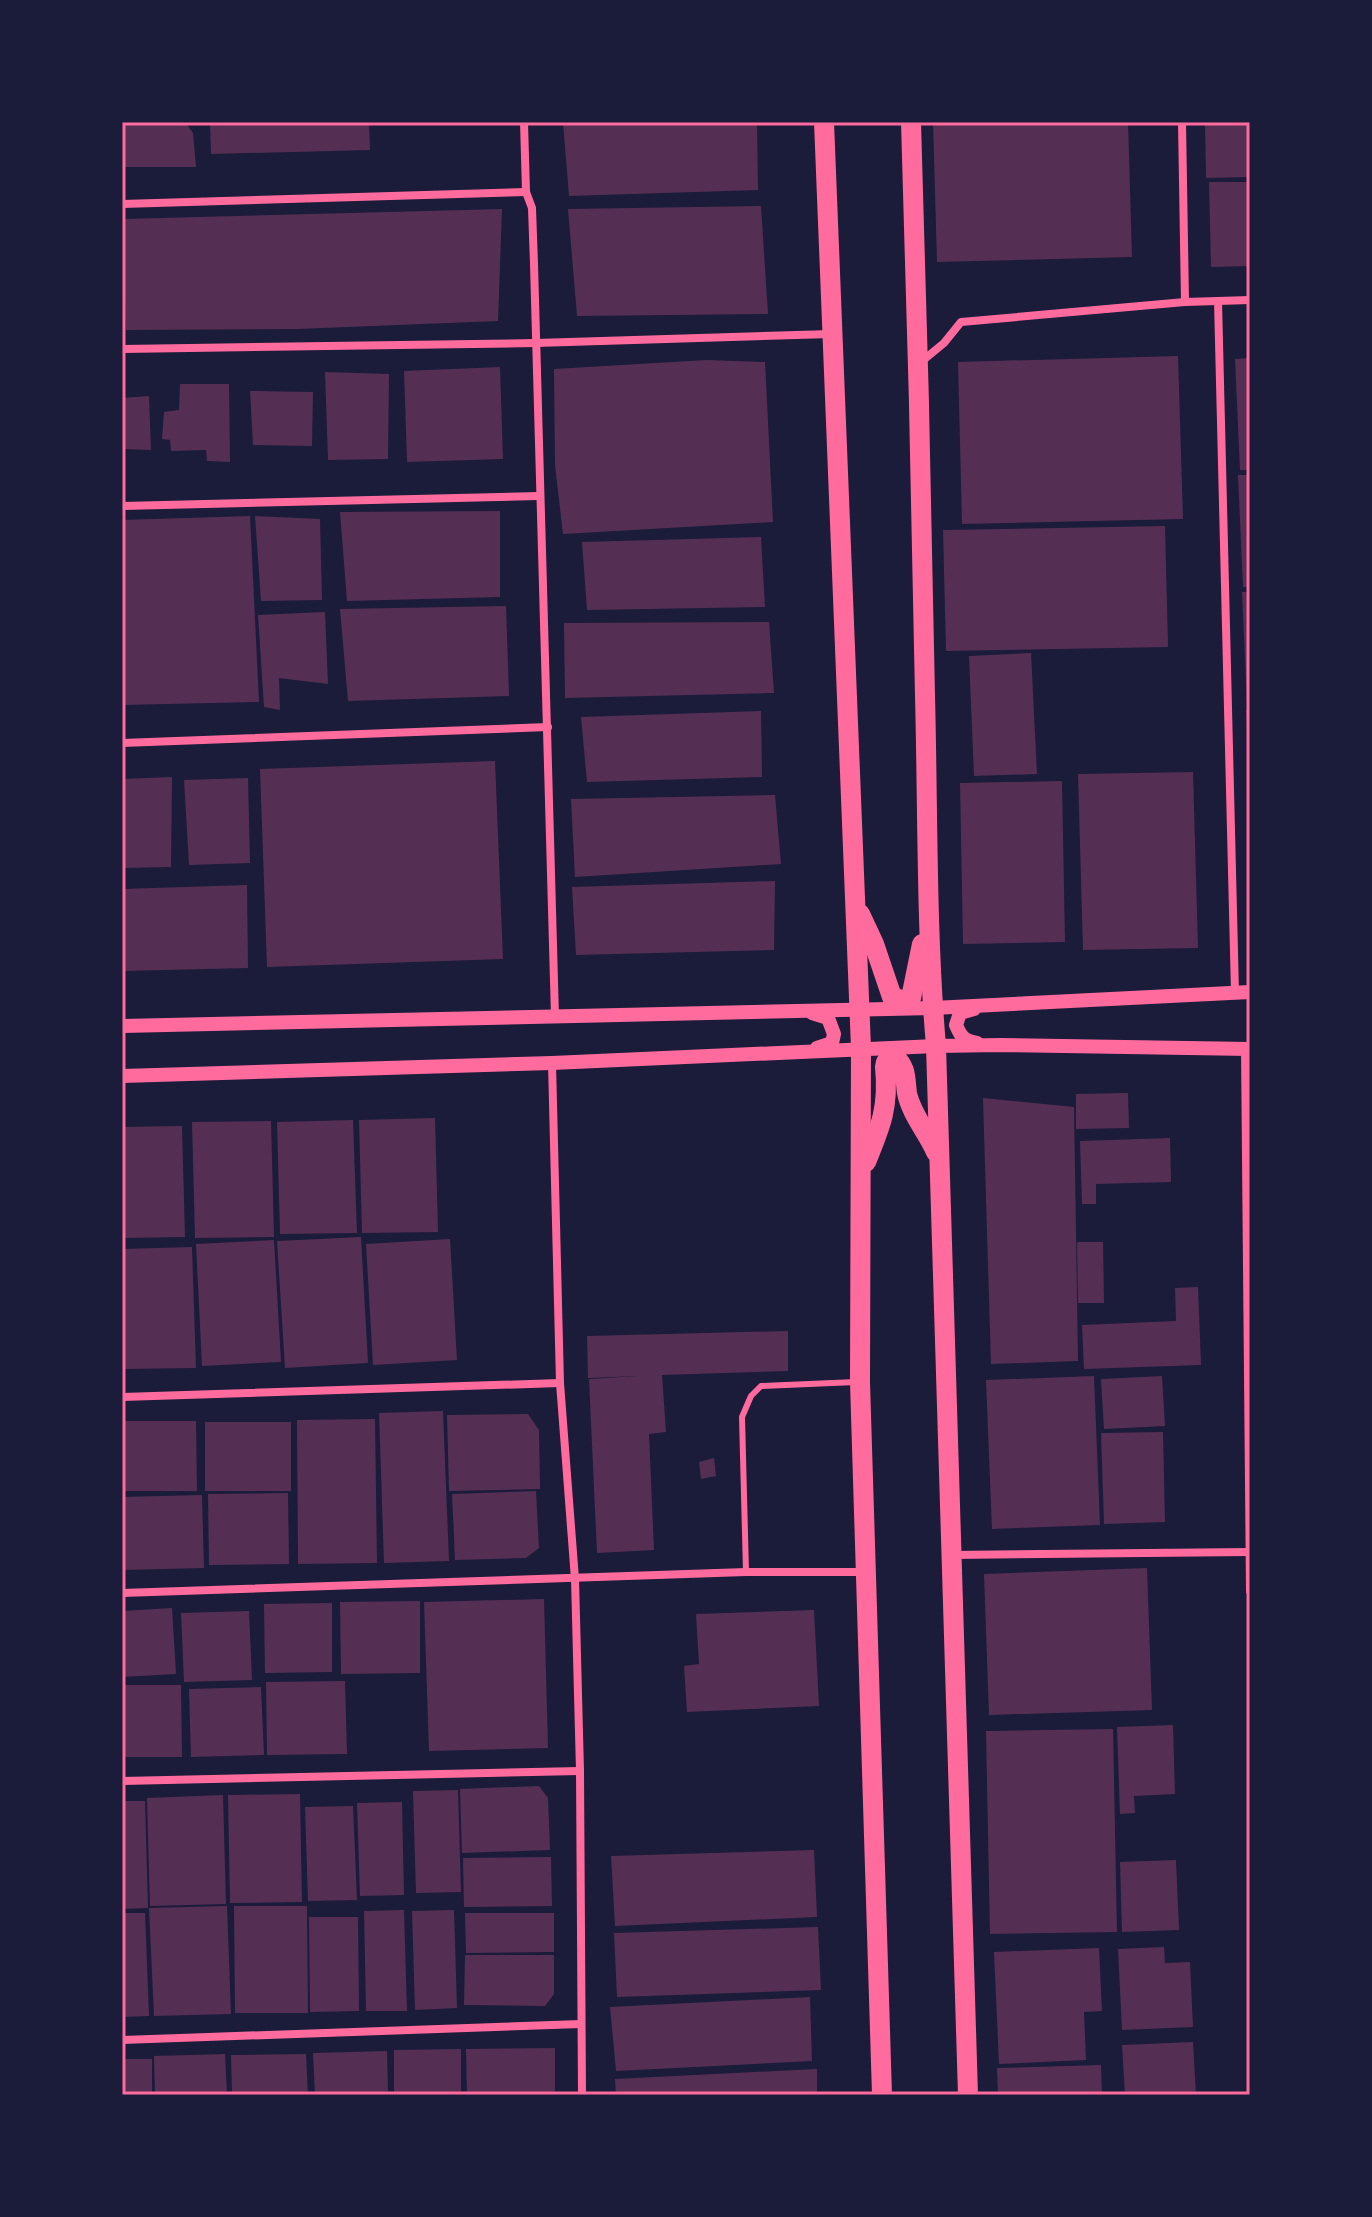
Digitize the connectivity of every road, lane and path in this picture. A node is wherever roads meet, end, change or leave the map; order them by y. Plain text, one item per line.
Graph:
1 (524, 122) edge
2 (824, 122) edge
3 (911, 122) edge
4 (1182, 122) edge
5 (526, 192) junction
6 (122, 204) edge
7 (1250, 300) edge
8 (1218, 301) junction
9 (1185, 302) junction
10 (832, 334) junction
11 (536, 343) junction
12 (122, 349) edge
13 (919, 363) junction
14 (539, 496) junction
15 (122, 506) edge
16 (548, 727) junction
17 (122, 743) edge
18 (930, 897) junction
19 (855, 903) junction
20 (1243, 993) edge
21 (990, 1005) junction
22 (860, 1008) junction
23 (933, 1008) junction
24 (802, 1010) junction
25 (555, 1017) junction
26 (122, 1026) edge
27 (1001, 1045) junction
28 (936, 1046) junction
29 (861, 1048) junction
30 (1247, 1049) edge
31 (801, 1051) junction
32 (552, 1063) junction
33 (122, 1076) edge
34 (939, 1159) junction
35 (861, 1173) junction
36 (1249, 1377) edge
37 (860, 1382) junction
38 (560, 1383) junction
39 (122, 1397) edge
40 (1250, 1552) edge
41 (950, 1555) junction
42 (746, 1572) junction
43 (866, 1572) junction
44 (575, 1579) junction
45 (1250, 1591) edge
46 (122, 1593) edge
47 (580, 1771) junction
48 (122, 1781) edge
49 (581, 2024) junction
50 (122, 2040) edge
51 (582, 2095) edge
52 (882, 2095) edge
53 (968, 2095) edge

1 - 5 street
2 - 10 main road
3 - 13 main road
4 - 9 street
5 - 6 street
5 - 11 street
7 - 8 street
8 - 9 street
8 - 20 street
9 - 13 street
10 - 11 street
10 - 19 main road
11 - 12 street
11 - 14 street
13 - 18 main road
14 - 15 street
14 - 16 street
16 - 17 street
16 - 25 street
18 - 19 main road
18 - 23 main road
19 - 22 main road
20 - 21 street
21 - 23 street
21 - 27 street
22 - 23 street
22 - 24 street
22 - 29 main road
23 - 28 main road
24 - 25 street
24 - 31 street
25 - 26 street
27 - 28 street
27 - 30 street
28 - 29 street
28 - 34 main road
29 - 31 street
29 - 35 main road
30 - 36 street
31 - 32 street
32 - 33 street
32 - 38 street
34 - 35 main road
34 - 41 main road
35 - 37 main road
36 - 40 street
37 - 42 lane
37 - 43 main road
38 - 39 street
38 - 44 street
40 - 41 street
40 - 45 street
41 - 53 main road
42 - 43 street
42 - 44 street
43 - 52 main road
44 - 46 street
44 - 47 street
47 - 48 street
47 - 49 street
49 - 50 street
49 - 51 street

